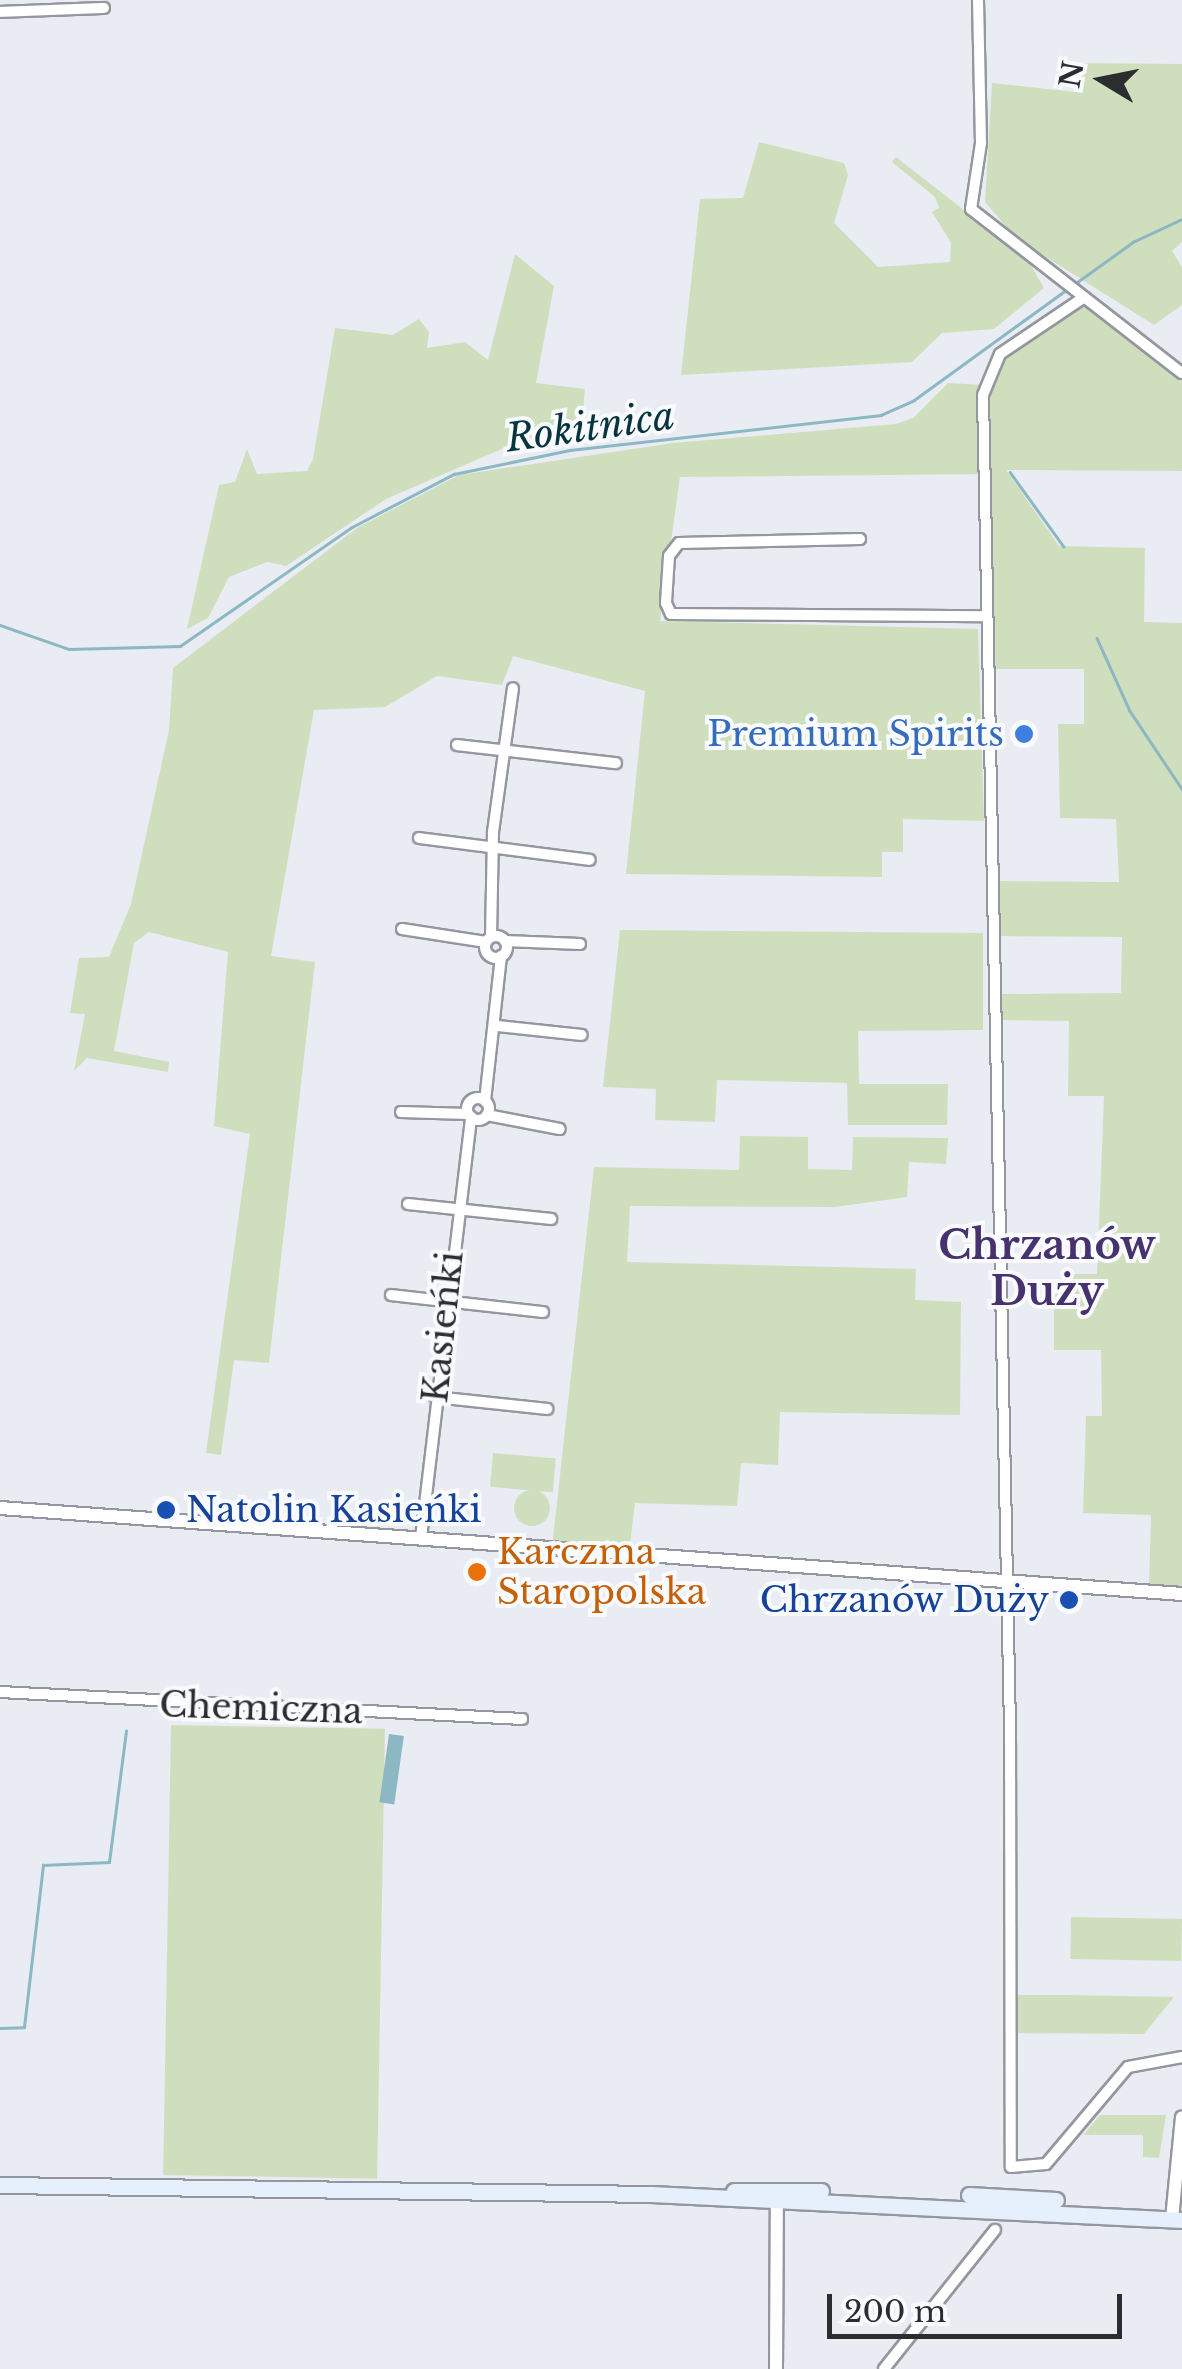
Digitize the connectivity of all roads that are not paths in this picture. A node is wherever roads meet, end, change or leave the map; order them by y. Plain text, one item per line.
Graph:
1 (978, 0) edge
2 (104, 8) dead end
3 (0, 12) edge
4 (1075, 291) junction
5 (1182, 373) edge
6 (860, 539) dead end
7 (986, 616) junction
8 (513, 688) dead end
9 (457, 745) dead end
10 (505, 751) junction
11 (616, 763) dead end
12 (419, 838) dead end
13 (498, 848) junction
14 (590, 860) dead end
15 (402, 930) dead end
16 (488, 940) junction
17 (505, 941) junction
18 (580, 944) dead end
19 (501, 956) junction
20 (498, 1026) junction
21 (582, 1035) dead end
22 (486, 1101) junction
23 (400, 1112) dead end
24 (487, 1115) junction
25 (470, 1116) junction
26 (560, 1128) dead end
27 (408, 1204) dead end
28 (455, 1209) junction
29 (551, 1219) dead end
30 (391, 1295) dead end
31 (446, 1302) junction
32 (543, 1312) dead end
33 (435, 1396) junction
34 (546, 1409) dead end
35 (0, 1508) edge
36 (421, 1538) junction
37 (1004, 1581) junction
38 (1182, 1594) edge
39 (0, 1692) edge
40 (522, 1720) dead end
41 (1182, 2057) edge
42 (1182, 2117) edge
43 (0, 2185) edge
44 (777, 2196) junction
45 (1177, 2215) edge
46 (995, 2230) dead end
47 (776, 2369) edge
48 (884, 2369) edge

1 - 4 street
2 - 3 street
4 - 5 street
4 - 7 street
6 - 7 street
7 - 37 street
8 - 10 street
9 - 10 street
10 - 11 street
10 - 13 street
12 - 13 street
13 - 14 street
13 - 16 street
15 - 16 street
16 - 17 street
16 - 19 street
17 - 18 street
17 - 19 street
19 - 20 street
20 - 21 street
20 - 22 street
22 - 24 street
22 - 25 street
23 - 25 street
24 - 25 street
24 - 26 street
25 - 28 street, Kasieńki
27 - 28 street
28 - 29 street
28 - 31 street, Kasieńki
30 - 31 street
31 - 32 street
31 - 33 street, Kasieńki
33 - 34 street
33 - 36 street, Kasieńki
35 - 36 street
36 - 37 street
37 - 38 street
37 - 41 street
39 - 40 street, Chemiczna
42 - 45 street
43 - 44 main road
44 - 45 main road
44 - 47 street
46 - 48 street

